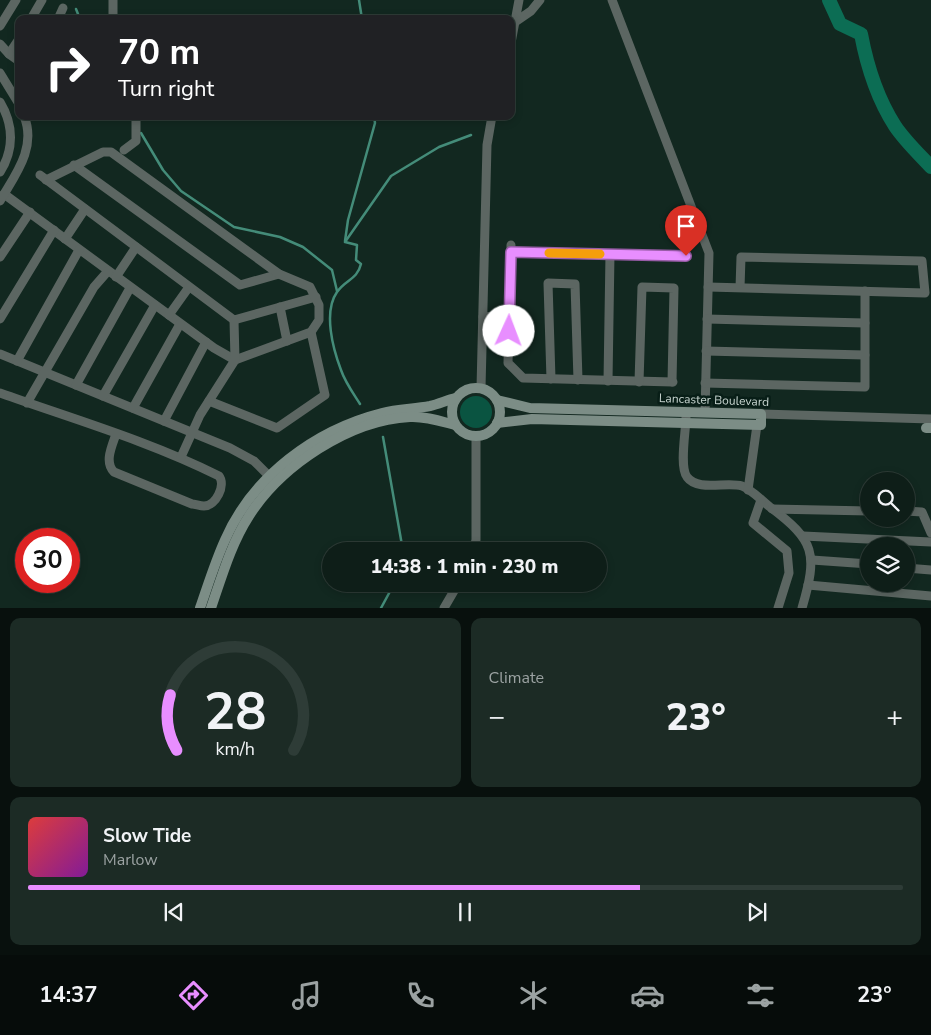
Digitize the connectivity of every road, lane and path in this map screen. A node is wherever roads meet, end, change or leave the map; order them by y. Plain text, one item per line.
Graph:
1 (16, 0) edge
2 (42, 0) edge
3 (113, 0) edge
4 (519, 0) edge
5 (540, 0) edge
6 (612, 0) edge
7 (63, 8) dead end
8 (33, 15) edge
9 (60, 15) edge
10 (113, 15) edge
11 (515, 22) joint
12 (0, 26) edge
13 (0, 44) edge
14 (15, 45) edge
15 (9, 54) junction
16 (15, 58) edge
17 (0, 73) edge
18 (15, 97) edge
19 (0, 102) edge
20 (25, 120) edge
21 (136, 120) edge
22 (491, 120) edge
23 (124, 150) dead end
24 (74, 165) junction
25 (0, 172) edge
26 (2, 198) edge
27 (85, 209) junction
28 (30, 212) junction
29 (54, 230) junction
30 (65, 239) junction
31 (136, 247) junction
32 (79, 250) junction
33 (610, 254) junction
34 (686, 256) dead end
35 (0, 257) edge
36 (108, 271) junction
37 (279, 274) junction
38 (116, 277) junction
39 (189, 287) junction
40 (130, 288) junction
41 (708, 288) junction
42 (740, 288) junction
43 (865, 291) junction
44 (316, 297) junction
45 (154, 305) junction
46 (280, 307) junction
47 (169, 315) junction
48 (510, 315) junction
49 (483, 317) junction
50 (707, 319) junction
51 (0, 320) edge
52 (234, 320) junction
53 (180, 324) junction
54 (865, 324) junction
55 (311, 332) junction
56 (287, 341) junction
57 (206, 342) junction
58 (706, 351) junction
59 (0, 354) edge
60 (865, 355) junction
61 (235, 360) junction
62 (17, 361) junction
63 (45, 372) junction
64 (551, 379) junction
65 (578, 380) junction
66 (608, 381) junction
67 (639, 382) junction
68 (706, 383) junction
69 (76, 385) junction
70 (481, 388) junction
71 (0, 394) edge
72 (103, 396) junction
73 (456, 398) junction
74 (497, 400) junction
75 (209, 401) junction
76 (27, 403) junction
77 (133, 408) junction
78 (686, 412) junction
79 (705, 412) junction
80 (761, 414) junction
81 (164, 421) junction
82 (497, 423) junction
83 (686, 424) junction
84 (929, 424) edge
85 (455, 425) junction
86 (759, 425) junction
87 (192, 432) junction
88 (116, 434) junction
89 (476, 436) junction
90 (181, 457) junction
91 (273, 480) junction
92 (748, 490) junction
93 (760, 500) junction
94 (772, 509) junction
95 (860, 511) edge
96 (915, 512) edge
97 (931, 533) edge
98 (804, 536) junction
99 (475, 542) edge
100 (931, 542) edge
101 (812, 560) junction
102 (860, 563) edge
103 (915, 569) edge
104 (931, 570) edge
105 (808, 586) junction
106 (453, 592) edge
107 (931, 596) edge
108 (200, 608) edge
109 (210, 608) edge
110 (444, 608) edge
111 (778, 608) edge
112 (802, 608) edge

1 - 12 street
2 - 8 street
3 - 10 street
4 - 11 street
5 - 11 street
6 - 41 street
7 - 9 street
13 - 15 street
14 - 15 street
15 - 16 street
17 - 18 street
19 - 25 street
20 - 26 street
21 - 23 street
22 - 49 street
24 - 27 street
24 - 37 street
24 - 37 street
26 - 28 street
27 - 30 street
27 - 31 street
28 - 29 street
28 - 35 street
29 - 30 street
29 - 51 street
30 - 32 street
31 - 38 street
31 - 39 street
32 - 36 street
32 - 62 street
33 - 34 street
33 - 48 street
33 - 66 street
36 - 38 street
36 - 63 street
37 - 44 street
38 - 40 street
39 - 47 street
39 - 52 street
40 - 45 street
40 - 69 street
41 - 42 street
41 - 50 street
42 - 43 street
42 - 43 street
43 - 54 street
44 - 46 street
44 - 55 street
45 - 47 street
45 - 72 street
46 - 52 street
46 - 56 street
47 - 53 street
48 - 49 street
48 - 64 street
49 - 70 street
50 - 54 street
50 - 58 street
52 - 61 street
53 - 57 street
53 - 77 street
54 - 60 street
55 - 56 street
55 - 75 street
56 - 61 street
57 - 61 street
57 - 81 street
58 - 60 street
58 - 68 street
59 - 62 street
60 - 68 street
61 - 75 street
62 - 63 street
63 - 69 street
63 - 76 street
64 - 65 street
64 - 65 street
65 - 66 street
66 - 67 street
67 - 67 street
68 - 79 street
69 - 72 street
70 - 73 main road
70 - 74 main road
71 - 76 street
72 - 77 street
73 - 85 main road
73 - 91 main road
74 - 78 main road, Lancaster Boulevard
74 - 82 main road
75 - 87 street
76 - 88 street
77 - 81 street
78 - 79 main road, Lancaster Boulevard
78 - 83 street
79 - 80 main road, Lancaster Boulevard
80 - 84 street, Lancaster Boulevard
80 - 86 main road
81 - 87 street
82 - 83 main road, Lancaster Boulevard
82 - 89 main road
83 - 86 main road, Lancaster Boulevard
83 - 92 street
85 - 89 main road
85 - 91 main road
86 - 92 street
87 - 90 street
87 - 91 street
88 - 90 street
88 - 90 street
89 - 99 street
91 - 108 main road
91 - 109 main road
92 - 93 street
93 - 94 street
93 - 111 street
94 - 95 street
94 - 98 street
96 - 97 street
98 - 100 street
98 - 101 street
101 - 102 street
101 - 105 street
103 - 104 street
105 - 107 street
105 - 112 street
106 - 110 street

